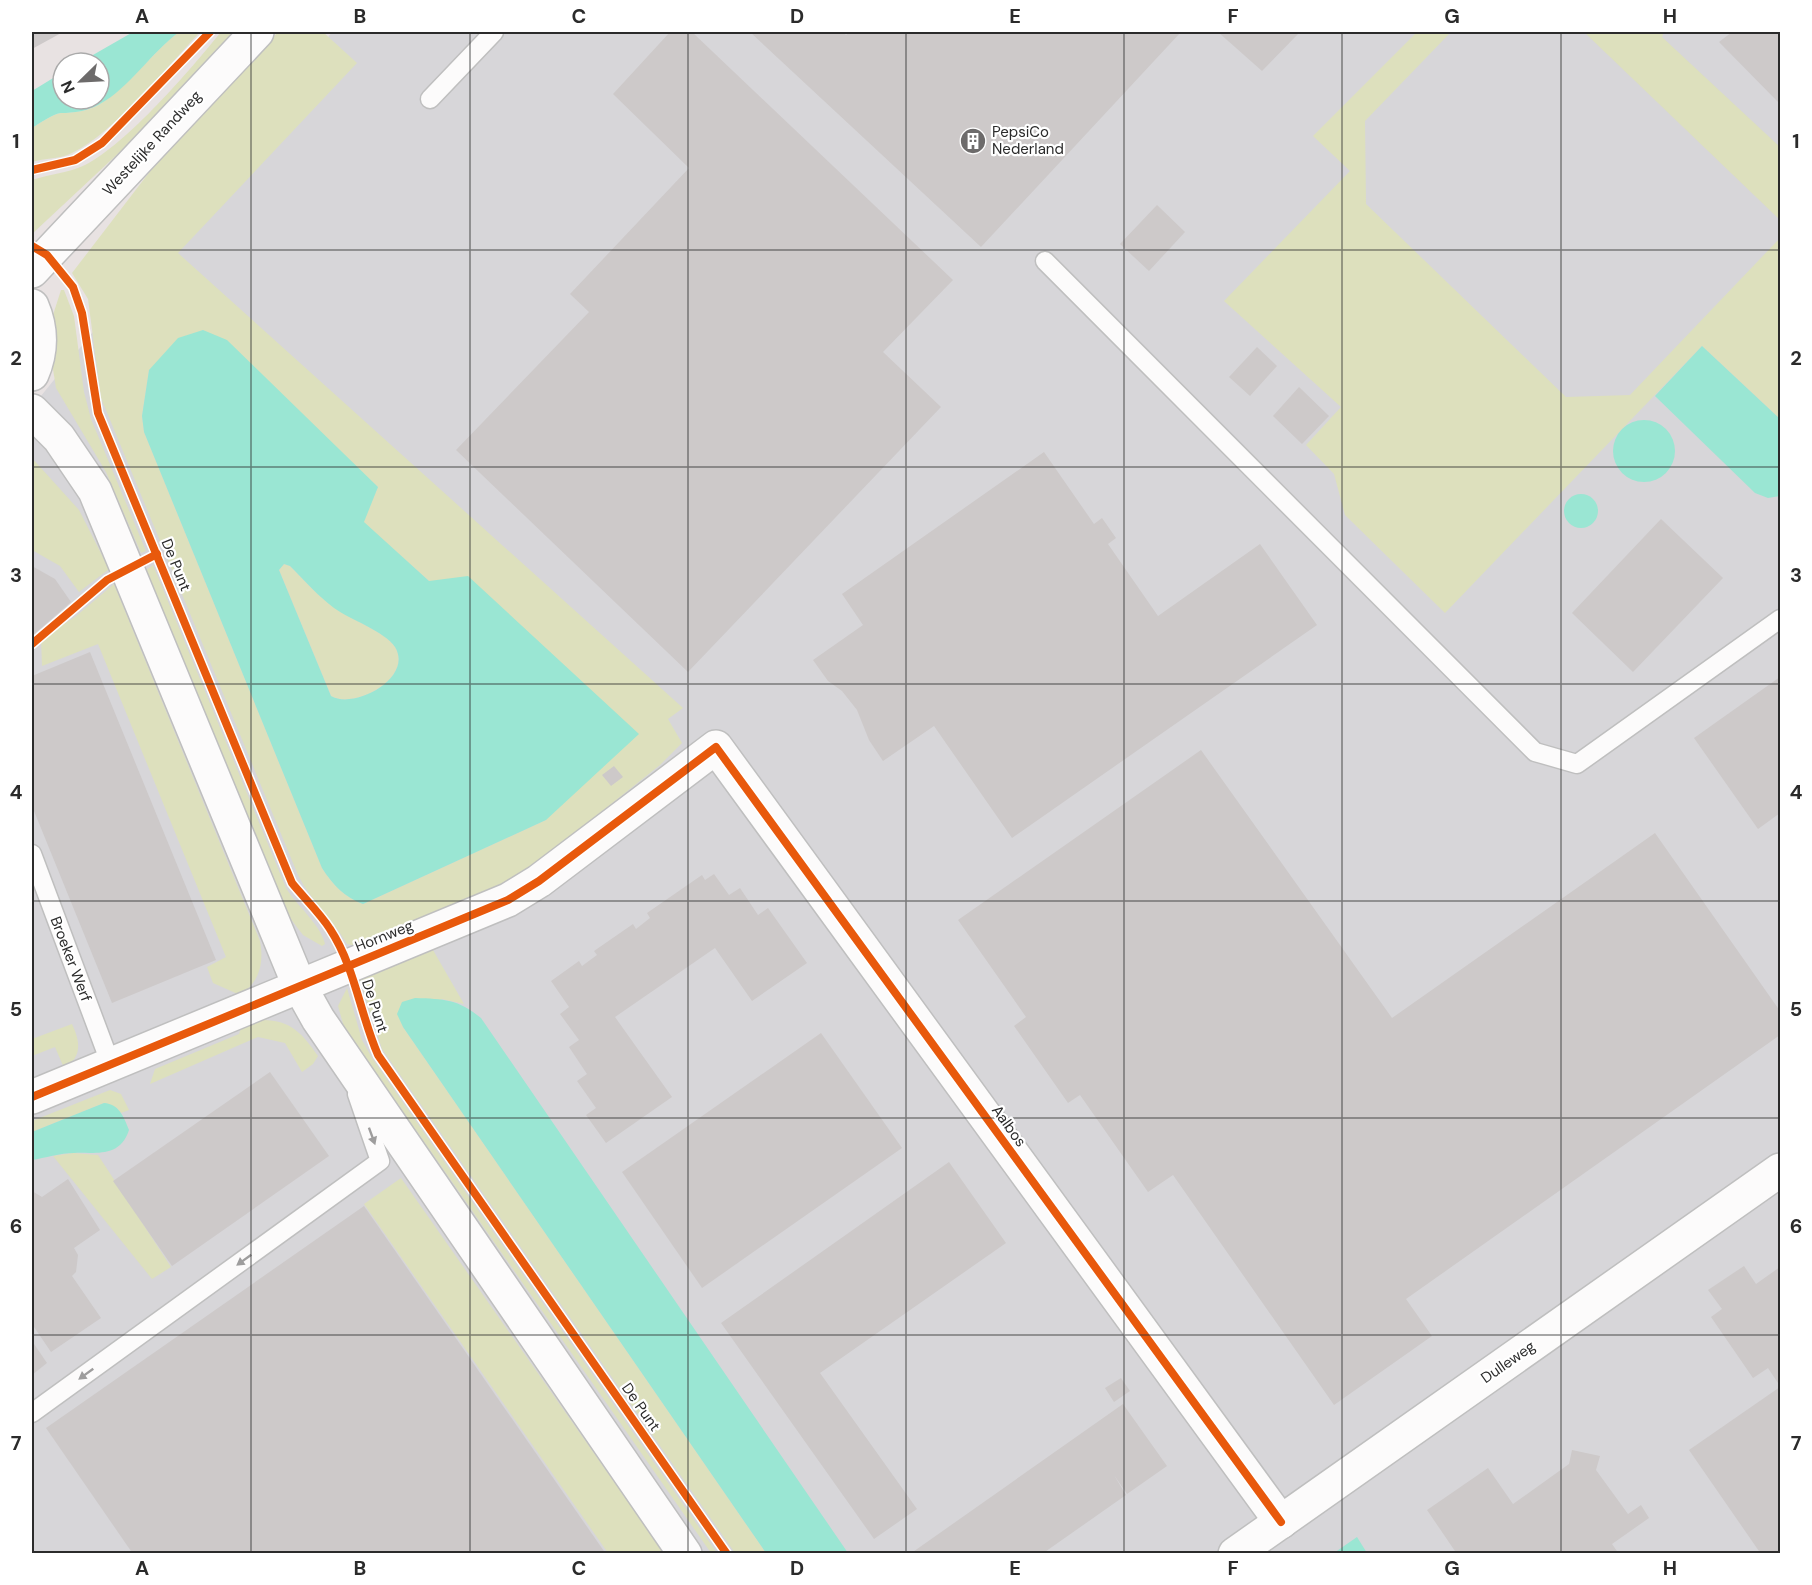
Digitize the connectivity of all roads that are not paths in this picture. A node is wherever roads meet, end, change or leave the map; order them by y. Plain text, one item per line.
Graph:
1 (257, 32) edge
2 (494, 32) edge
3 (430, 99) dead end
4 (1045, 261) dead end
5 (32, 271) edge
6 (32, 306) edge
7 (32, 374) edge
8 (32, 411) edge
9 (1780, 619) edge
10 (716, 747) joint
11 (32, 854) edge
12 (298, 985) junction
13 (345, 1061) junction
14 (111, 1065) junction
15 (32, 1098) edge
16 (1780, 1170) edge
17 (32, 1413) edge
18 (1281, 1522) junction
19 (686, 1554) edge
20 (1235, 1554) edge

1 - 5 street, Westelijke Randweg
2 - 3 lane
4 - 9 lane
6 - 7 street
8 - 12 street
10 - 12 street, Hornweg
10 - 18 street, Aalbos
11 - 14 lane, Broeker Werf
12 - 13 street
12 - 14 street, Hornweg
13 -> 17 lane
13 - 19 street
14 - 15 street, Hornweg
16 - 18 street, Dulleweg
18 - 20 street, Dulleweg

